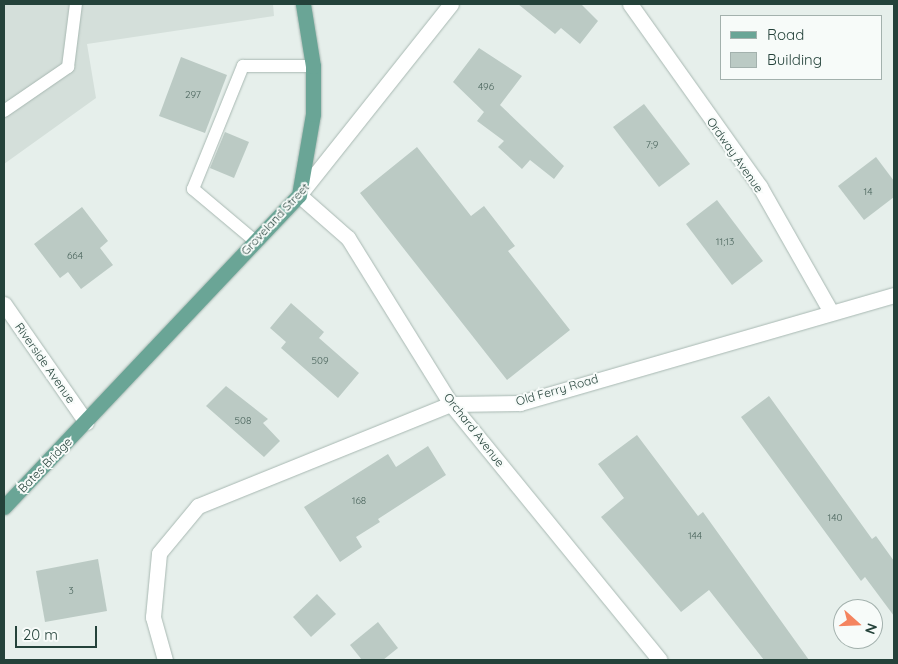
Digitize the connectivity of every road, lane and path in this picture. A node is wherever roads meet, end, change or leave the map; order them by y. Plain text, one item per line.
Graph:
1 (76, 4) edge
2 (304, 4) edge
3 (451, 4) edge
4 (630, 4) edge
5 (312, 66) junction
6 (4, 110) edge
7 (299, 195) junction
8 (255, 241) junction
9 (894, 296) edge
10 (4, 304) edge
11 (831, 312) junction
12 (451, 404) junction
13 (86, 422) junction
14 (4, 507) edge
15 (165, 660) edge
16 (660, 660) edge

1 - 6 lane
2 - 5 main road
3 - 7 street, Groveland Street
4 - 11 street, Ordway Avenue
5 - 7 main road
5 - 8 lane
7 - 8 main road, Groveland Street
7 - 12 street, Orchard Avenue
8 - 13 main road, Groveland Street
9 - 11 street, Old Ferry Road
10 - 13 street, Riverside Avenue
11 - 12 street, Old Ferry Road
12 - 15 street, Old Ferry Road
12 - 16 street, Orchard Avenue
13 - 14 main road, Bates Bridge

